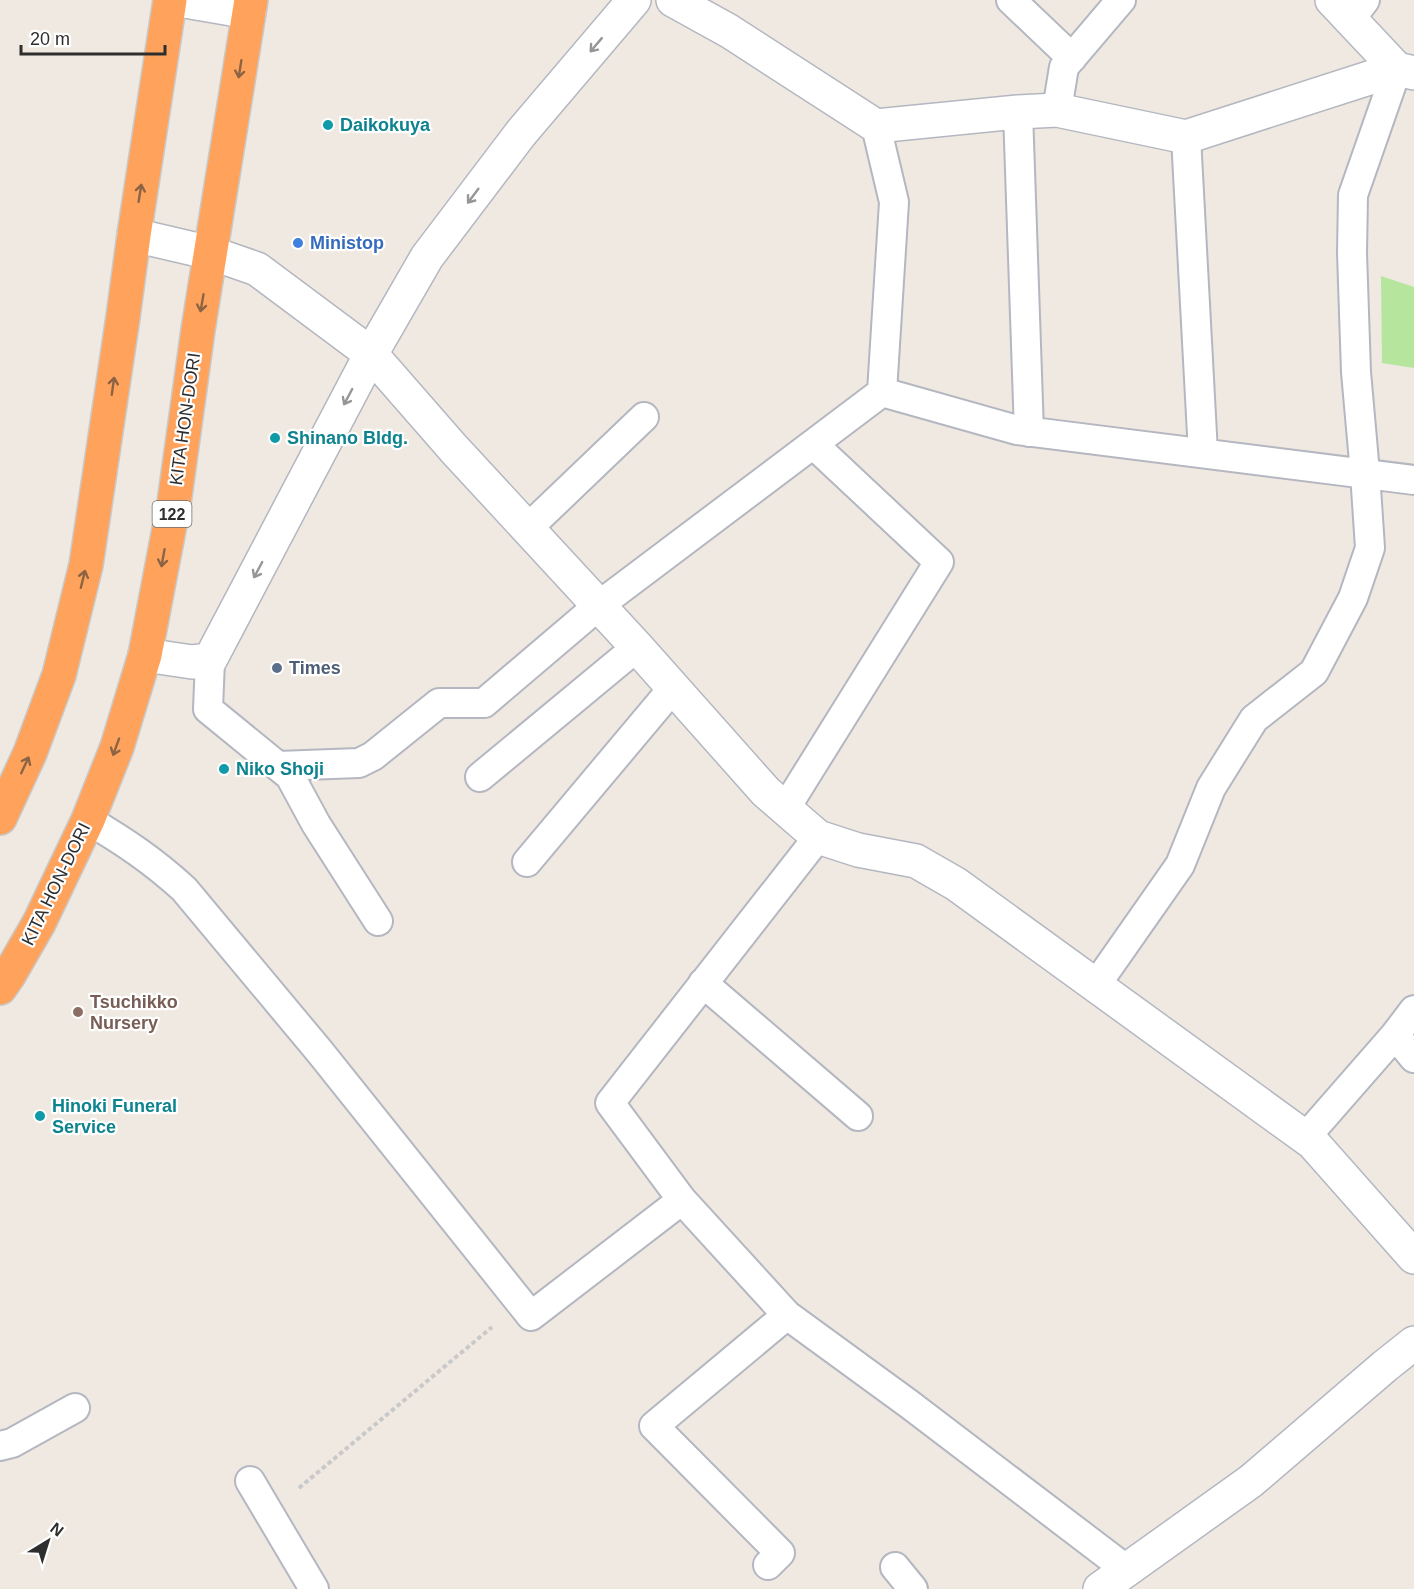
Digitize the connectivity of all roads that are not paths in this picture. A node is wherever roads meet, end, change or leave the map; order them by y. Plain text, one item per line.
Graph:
1 (170, 0) edge
2 (180, 0) edge
3 (634, 0) edge
4 (672, 0) edge
5 (1011, 0) edge
6 (1121, 0) edge
7 (250, 6) edge
8 (1349, 7) edge
9 (1072, 58) junction
10 (1406, 71) edge
11 (1057, 110) junction
12 (1018, 112) junction
13 (876, 126) junction
14 (1186, 137) junction
15 (134, 235) junction
16 (211, 253) junction
17 (371, 354) junction
18 (882, 392) junction
19 (644, 417) dead end
20 (1029, 432) junction
21 (813, 444) junction
22 (1203, 453) junction
23 (1365, 473) junction
24 (1414, 480) edge
25 (527, 529) junction
26 (598, 606) junction
27 (637, 647) junction
28 (145, 655) junction
29 (210, 660) junction
30 (673, 688) junction
31 (278, 766) junction
32 (480, 777) dead end
33 (785, 809) junction
34 (0, 818) edge
35 (88, 820) junction
36 (818, 837) junction
37 (527, 862) dead end
38 (378, 921) dead end
39 (703, 983) junction
40 (1096, 986) junction
41 (0, 988) edge
42 (1414, 1010) edge
43 (1395, 1035) junction
44 (1414, 1058) edge
45 (858, 1116) dead end
46 (1305, 1138) junction
47 (682, 1200) junction
48 (1414, 1257) edge
49 (787, 1315) junction
50 (1414, 1343) edge
51 (75, 1408) dead end
52 (0, 1446) edge
53 (250, 1481) dead end
54 (768, 1565) dead end
55 (895, 1567) dead end
56 (1127, 1570) junction
57 (314, 1589) edge
58 (913, 1589) edge
59 (1100, 1589) edge

15 -> 1 highway
2 - 7 street
3 -> 17 street
4 - 13 street
5 - 9 lane
6 - 9 lane
7 -> 16 highway, KITA HON-DORI / 122
8 - 10 street
9 - 11 lane
10 - 14 street
10 - 23 lane
11 - 12 street
11 - 14 street
12 - 13 street
12 - 20 lane
13 - 18 lane
14 - 22 lane
15 - 16 street
34 -> 15 highway
16 - 17 street
16 -> 28 highway, KITA HON-DORI / 122
17 - 25 street
17 -> 29 street
18 - 20 lane
18 - 21 lane
19 - 25 lane
20 - 22 lane
21 - 26 lane
21 - 33 lane
22 - 23 lane
23 - 24 lane
23 - 40 lane
25 - 26 street
26 - 27 street
26 - 31 lane
27 - 30 street
27 - 32 lane
28 - 29 street
28 -> 35 highway, KITA HON-DORI / 122
29 - 31 lane
30 - 33 street
30 - 37 lane
31 - 38 lane
33 - 36 street
35 - 41 highway, KITA HON-DORI / 122
35 - 47 lane
36 - 39 lane
36 - 40 street
39 - 45 lane
39 - 47 lane
40 - 46 street
42 - 43 lane
43 - 44 lane
43 - 46 lane
46 - 48 street
47 - 49 lane
49 - 54 lane
49 - 56 lane
50 - 56 street
51 - 52 lane
53 - 57 lane
55 - 58 lane
56 - 59 street

